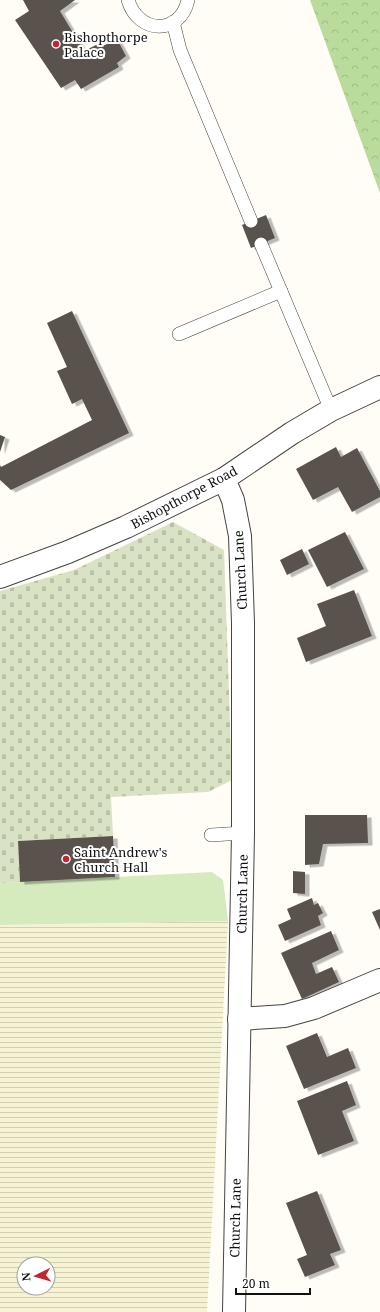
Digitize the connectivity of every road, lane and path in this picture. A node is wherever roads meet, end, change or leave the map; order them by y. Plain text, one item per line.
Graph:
1 (128, 0) edge
2 (188, 0) edge
3 (173, 22) junction
4 (251, 221) dead end
5 (261, 244) dead end
6 (281, 291) junction
7 (179, 334) dead end
8 (380, 388) edge
9 (331, 410) junction
10 (224, 479) junction
11 (0, 577) edge
12 (243, 833) junction
13 (210, 835) dead end
14 (380, 980) edge
15 (239, 1019) junction
16 (234, 1312) edge

1 - 3 lane
2 - 3 lane
3 - 4 lane
5 - 6 lane
6 - 7 lane
6 - 9 lane
8 - 9 street, Bishopthorpe Road
9 - 10 street, Bishopthorpe Road
10 - 11 street, Bishopthorpe Road
10 - 12 street, Church Lane
12 - 13 lane
12 - 15 street, Church Lane
14 - 15 street
15 - 16 street, Church Lane

